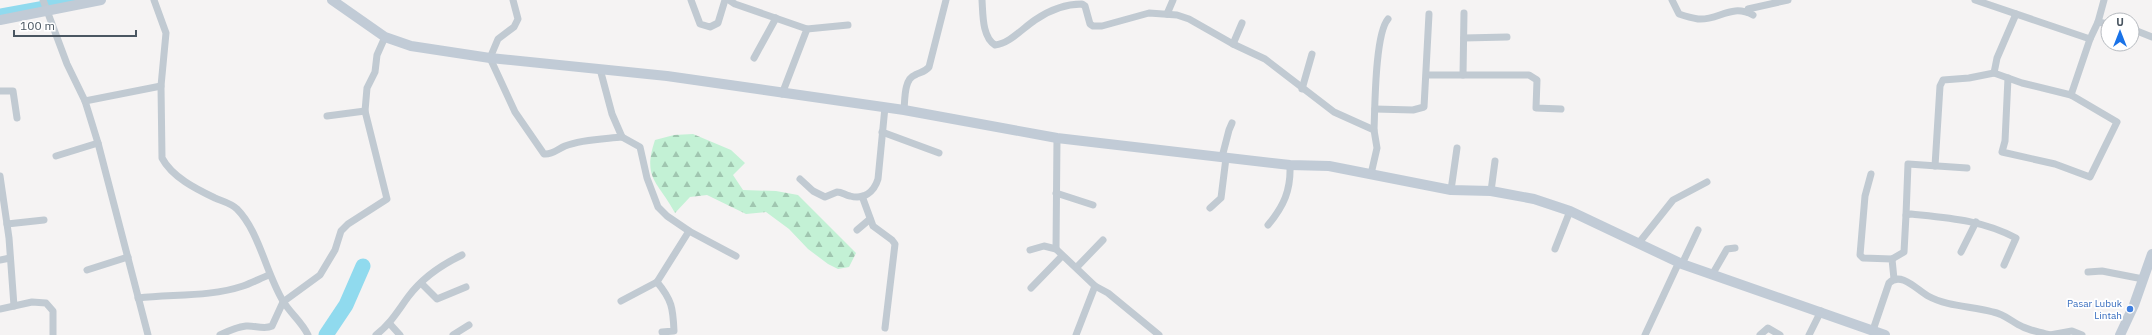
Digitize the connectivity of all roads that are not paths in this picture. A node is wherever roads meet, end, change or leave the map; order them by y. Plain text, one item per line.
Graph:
1 (101, 0) edge
2 (154, 0) edge
3 (332, 0) edge
4 (513, 0) edge
5 (690, 0) edge
6 (725, 0) edge
7 (729, 0) edge
8 (946, 0) edge
9 (982, 0) edge
10 (1173, 0) edge
11 (1672, 0) edge
12 (1788, 0) edge
13 (1975, 0) edge
14 (2104, 0) edge
15 (45, 5) edge
16 (1464, 13) dead end
17 (1167, 14) junction
18 (1429, 14) dead end
19 (2016, 14) junction
20 (776, 18) junction
21 (1388, 19) dead end
22 (0, 20) edge
23 (2098, 22) joint
24 (1242, 23) dead end
25 (848, 25) dead end
26 (807, 29) junction
27 (2140, 32) edge
28 (385, 37) junction
29 (1507, 37) dead end
30 (2152, 37) edge
31 (1464, 38) junction
32 (2090, 39) junction
33 (1233, 44) junction
34 (1312, 54) dead end
35 (490, 58) junction
36 (754, 58) dead end
37 (600, 69) junction
38 (1994, 73) junction
39 (1427, 75) junction
40 (1463, 75) junction
41 (2008, 78) junction
42 (161, 86) junction
43 (1302, 89) junction
44 (0, 91) edge
45 (782, 94) junction
46 (2071, 95) junction
47 (85, 101) junction
48 (885, 107) junction
49 (1375, 109) junction
50 (1561, 109) dead end
51 (904, 110) junction
52 (365, 111) junction
53 (328, 116) dead end
54 (17, 118) dead end
55 (1232, 123) dead end
56 (1374, 130) junction
57 (882, 132) junction
58 (622, 137) junction
59 (1057, 138) junction
60 (98, 143) junction
61 (1457, 148) dead end
62 (939, 153) dead end
63 (56, 156) dead end
64 (1224, 158) junction
65 (1495, 161) dead end
66 (1290, 165) junction
67 (1935, 166) junction
68 (1967, 168) dead end
69 (1371, 174) junction
70 (1871, 174) dead end
71 (0, 176) edge
72 (800, 179) dead end
73 (1707, 182) dead end
74 (1451, 190) junction
75 (1491, 191) junction
76 (1056, 193) junction
77 (862, 196) junction
78 (1093, 205) dead end
79 (1210, 208) dead end
80 (1570, 211) junction
81 (1906, 215) junction
82 (870, 218) junction
83 (44, 220) dead end
84 (1976, 222) junction
85 (8, 224) junction
86 (1268, 225) dead end
87 (857, 230) dead end
88 (1698, 230) dead end
89 (689, 232) junction
90 (1103, 240) dead end
91 (1638, 244) junction
92 (1735, 248) dead end
93 (1056, 249) junction
94 (1554, 249) dead end
95 (1030, 250) dead end
96 (1961, 252) dead end
97 (2152, 254) edge
98 (462, 255) dead end
99 (736, 256) dead end
100 (1062, 256) junction
101 (128, 257) junction
102 (10, 258) junction
103 (1892, 259) junction
104 (0, 260) edge
105 (1680, 263) junction
106 (2004, 265) dead end
107 (1077, 267) junction
108 (87, 270) dead end
109 (2088, 272) dead end
110 (1712, 274) junction
111 (269, 275) junction
112 (1894, 279) junction
113 (2143, 279) junction
114 (657, 282) junction
115 (421, 283) junction
116 (1095, 286) junction
117 (466, 287) dead end
118 (1031, 288) dead end
119 (138, 298) junction
120 (621, 301) dead end
121 (283, 302) junction
122 (14, 306) junction
123 (0, 309) edge
124 (1821, 311) junction
125 (390, 324) junction
126 (469, 325) dead end
127 (885, 328) dead end
128 (1873, 330) junction
129 (662, 332) dead end
130 (674, 333) edge
131 (53, 335) edge
132 (148, 335) edge
133 (220, 335) edge
134 (308, 335) edge
135 (376, 335) edge
136 (400, 335) edge
137 (453, 335) edge
138 (1076, 335) edge
139 (1159, 335) edge
140 (1645, 335) edge
141 (1760, 335) edge
142 (1780, 335) edge
143 (1809, 335) edge
144 (1885, 335) edge
145 (2050, 335) edge
146 (2082, 335) edge
147 (2120, 335) edge

1 - 15 street
2 - 42 street
3 - 28 street
4 - 35 street
5 - 6 street
7 - 20 street
8 - 51 street
9 - 17 street
10 - 17 street
11 - 12 street
13 - 19 street
14 - 23 street
15 - 22 street
15 - 47 street
16 - 31 street
17 - 33 street
18 - 39 street
19 - 32 street
19 - 38 street
20 - 26 street
20 - 36 street
21 - 49 street
23 - 32 street
24 - 33 street
25 - 26 street
26 - 45 street
27 - 30 street
28 - 35 street
28 - 52 street
29 - 31 street
31 - 40 street
32 - 46 street
33 - 43 street
34 - 43 street
35 - 37 street
35 - 58 street
37 - 45 street
37 - 58 street
38 - 41 street
38 - 67 street
39 - 40 street
39 - 49 street
40 - 50 street
41 - 46 street
41 - 46 street
42 - 47 street
42 - 111 street
43 - 56 street
44 - 54 street
45 - 48 street
47 - 60 street
48 - 51 street
48 - 57 street
49 - 56 street
51 - 59 street
52 - 53 street
52 - 121 street
55 - 64 street
56 - 69 street
57 - 62 street
57 - 77 street
58 - 89 street
59 - 64 street
59 - 76 street
60 - 63 street
60 - 101 street
61 - 74 street
64 - 66 street
64 - 79 street
65 - 75 street
66 - 69 street
66 - 86 street
67 - 68 street
67 - 81 street
69 - 74 street
70 - 103 street
71 - 85 street
72 - 77 street
73 - 91 street
74 - 75 street
75 - 80 street
76 - 78 street
76 - 93 street
77 - 82 street
80 - 91 street
80 - 94 street
81 - 84 street
81 - 103 street
82 - 87 street
82 - 127 street
83 - 85 street
84 - 96 street
84 - 106 street
85 - 102 street
88 - 105 street
89 - 99 street
89 - 114 street
90 - 107 street
91 - 105 street
92 - 110 street
93 - 95 street
93 - 100 street
97 - 113 street
98 - 115 street
100 - 107 street
100 - 118 street
101 - 108 street
101 - 119 street
102 - 104 street
102 - 122 street
103 - 112 street
105 - 110 street
105 - 140 street
107 - 116 street
109 - 113 street
110 - 124 street
111 - 119 street
111 - 121 street
112 - 128 street
112 - 145 street
113 - 147 street
114 - 120 street
114 - 130 street
115 - 117 street
115 - 125 street
116 - 138 street
116 - 139 street
119 - 132 street
121 - 133 street
121 - 134 street
122 - 123 street
122 - 131 street
124 - 128 street
124 - 143 street
125 - 135 street
125 - 136 street
126 - 137 street
128 - 144 street
129 - 130 street
141 - 142 street
145 - 146 street

